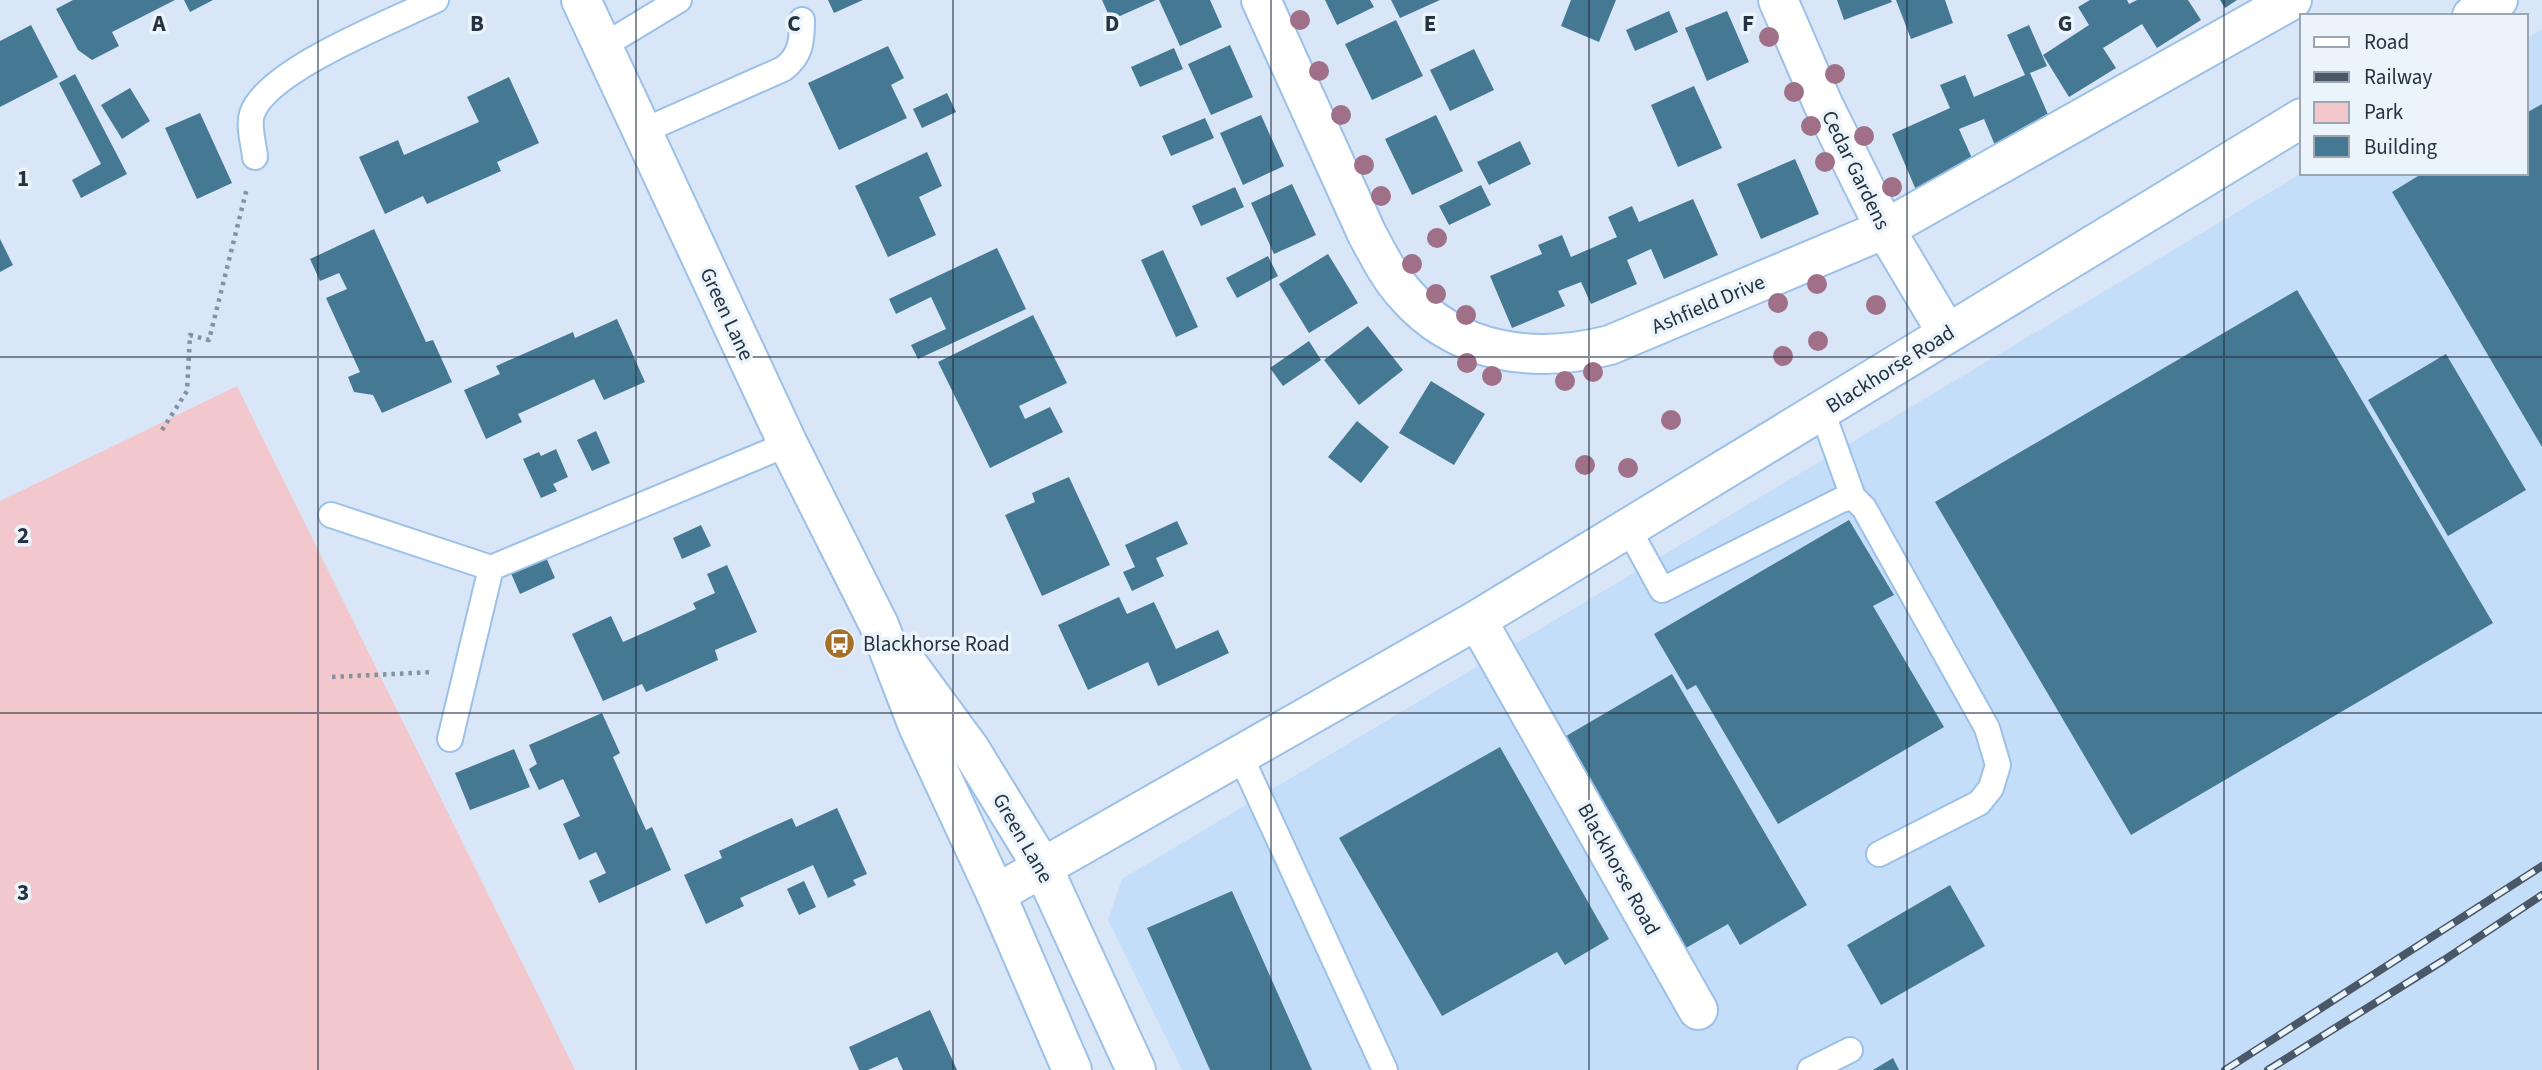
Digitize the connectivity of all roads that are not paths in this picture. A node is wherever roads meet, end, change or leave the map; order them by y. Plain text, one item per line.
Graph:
1 (436, 0) edge
2 (581, 0) edge
3 (679, 0) edge
4 (1261, 0) edge
5 (1778, 0) edge
6 (2292, 0) edge
7 (2498, 0) edge
8 (2475, 14) edge
9 (802, 20) dead end
10 (603, 46) junction
11 (2300, 119) edge
12 (641, 132) junction
13 (255, 157) road end
14 (1885, 229) junction
15 (1947, 333) junction
16 (1822, 411) junction
17 (788, 444) junction
18 (1853, 497) junction
19 (331, 515) dead end
20 (1628, 528) junction
21 (491, 568) junction
22 (1477, 620) junction
23 (879, 625) junction
24 (450, 739) dead end
25 (1240, 755) junction
26 (1879, 855) dead end
27 (1043, 868) junction
28 (996, 894) junction
29 (1698, 1010) dead end
30 (1850, 1050) dead end
31 (1072, 1070) edge
32 (1136, 1070) edge
33 (1385, 1070) edge
34 (1810, 1070) edge

1 - 13 lane
2 - 10 street, Green Lane
3 - 10 lane
4 - 14 street, Ashfield Drive
5 - 14 street, Cedar Gardens
6 - 14 street, Ashfield Drive
7 - 8 street
9 - 12 lane
10 - 12 street, Green Lane
11 - 15 street, Blackhorse Road
12 - 17 street, Green Lane
14 - 15 street, Cedar Gardens
15 - 16 street, Blackhorse Road
16 - 18 lane
16 - 20 street, Blackhorse Road
17 - 21 lane
17 - 23 street, Green Lane
18 - 20 lane
18 - 26 lane
19 - 21 lane
20 - 22 street, Blackhorse Road
21 - 24 lane
22 - 25 street, Blackhorse Road
22 - 29 street, Blackhorse Road
23 - 27 street, Green Lane
23 - 28 street, Green Lane
25 - 27 street, Blackhorse Road
25 - 33 lane
27 - 28 street, Blackhorse Road
27 - 32 street, Green Lane
28 - 31 street, Green Lane
30 - 34 lane

